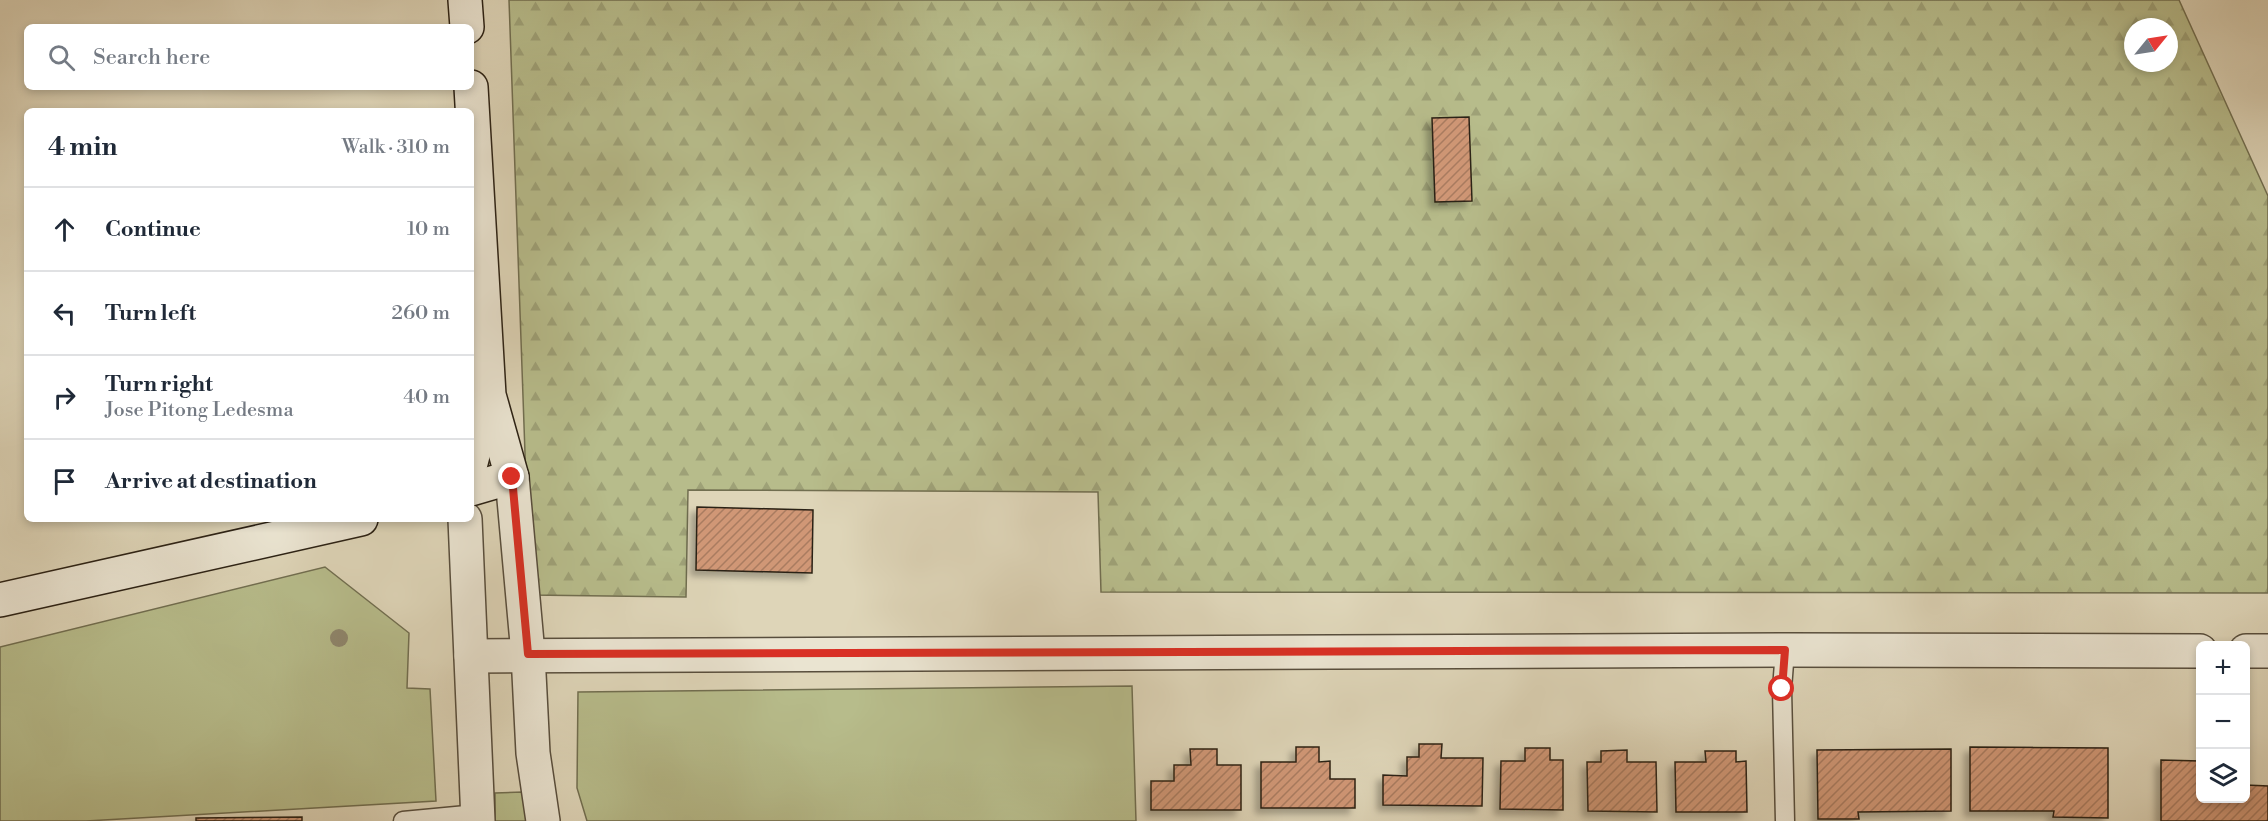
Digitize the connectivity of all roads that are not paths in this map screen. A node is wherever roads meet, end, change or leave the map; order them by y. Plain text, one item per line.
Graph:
1 (465, 0) edge
2 (467, 24) edge
3 (471, 90) edge
4 (472, 108) edge
5 (474, 138) edge
6 (489, 395) junction
7 (474, 452) edge
8 (512, 477) junction
9 (474, 488) edge
10 (348, 522) edge
11 (465, 522) edge
12 (0, 600) edge
13 (1785, 650) junction
14 (2196, 651) edge
15 (2250, 651) edge
16 (2268, 651) edge
17 (528, 654) junction
18 (471, 656) junction
19 (478, 817) edge
20 (403, 821) edge
21 (543, 821) edge
22 (1785, 821) edge

1 - 2 street
3 - 4 street
5 - 6 street
6 - 7 street
6 - 8 street
8 - 9 street
8 - 17 street
10 - 12 street
11 - 18 street
13 - 14 street
13 - 17 street
13 - 22 lane
15 - 16 street
17 - 18 street
17 - 21 street
18 - 19 street
19 - 20 lane

